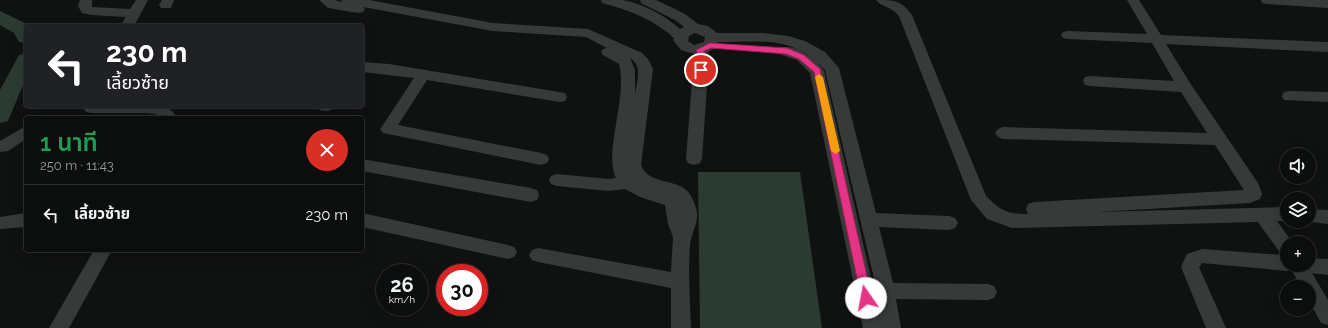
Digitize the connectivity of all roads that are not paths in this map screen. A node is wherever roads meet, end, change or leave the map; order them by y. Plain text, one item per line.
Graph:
1 (86, 0) edge
2 (142, 0) edge
3 (325, 0) edge
4 (607, 0) edge
5 (646, 0) edge
6 (882, 0) edge
7 (1133, 0) edge
8 (1267, 0) edge
9 (1326, 3) edge
10 (354, 4) edge
11 (134, 13) junction
12 (128, 24) edge
13 (694, 28) junction
14 (1068, 35) dead end
15 (680, 36) junction
16 (1154, 38) junction
17 (708, 44) junction
18 (1328, 47) edge
19 (364, 67) edge
20 (423, 75) junction
21 (1090, 81) dead end
22 (1185, 87) junction
23 (1289, 96) dead end
24 (560, 97) dead end
25 (1328, 97) edge
26 (94, 111) edge
27 (166, 112) edge
28 (24, 133) edge
29 (1003, 133) dead end
30 (1220, 139) junction
31 (2, 147) dead end
32 (541, 159) dead end
33 (694, 159) dead end
34 (839, 164) junction
35 (856, 164) junction
36 (364, 165) edge
37 (557, 180) dead end
38 (633, 181) junction
39 (531, 195) dead end
40 (1034, 208) dead end
41 (1280, 215) edge
42 (1263, 216) junction
43 (1316, 216) edge
44 (1328, 217) edge
45 (24, 220) edge
46 (364, 220) edge
47 (869, 220) junction
48 (2, 223) dead end
49 (949, 223) dead end
50 (1280, 240) edge
51 (103, 252) edge
52 (508, 252) dead end
53 (538, 255) dead end
54 (1280, 263) edge
55 (1316, 266) edge
56 (1328, 267) edge
57 (1302, 272) edge
58 (681, 282) junction
59 (886, 291) junction
60 (988, 292) dead end
61 (1328, 317) edge
62 (59, 328) edge
63 (681, 328) edge
64 (873, 328) edge
65 (891, 328) edge
66 (1216, 328) edge

1 - 11 street
2 - 11 street
3 - 10 street
4 - 15 street
5 - 13 street
6 - 42 street
7 - 16 street
8 - 9 street
10 - 38 street
11 - 12 street
13 - 15 street
13 - 17 street
14 - 16 street
15 - 17 street
16 - 18 street
16 - 22 street
17 - 33 street
17 - 34 street
17 - 35 street
19 - 20 street
20 - 24 street
20 - 32 street
21 - 22 street
22 - 30 street
23 - 25 street
26 - 27 street
28 - 31 street
29 - 30 street
30 - 40 street
34 - 35 street
34 - 64 street
35 - 47 street
36 - 39 street
37 - 38 street
38 - 58 street
41 - 42 street
42 - 50 street
43 - 44 street
45 - 48 street
46 - 52 street
47 - 49 street
47 - 59 street
51 - 62 street
53 - 58 street
54 - 66 street
55 - 56 street
57 - 61 street
58 - 63 street
59 - 60 street
59 - 65 street

